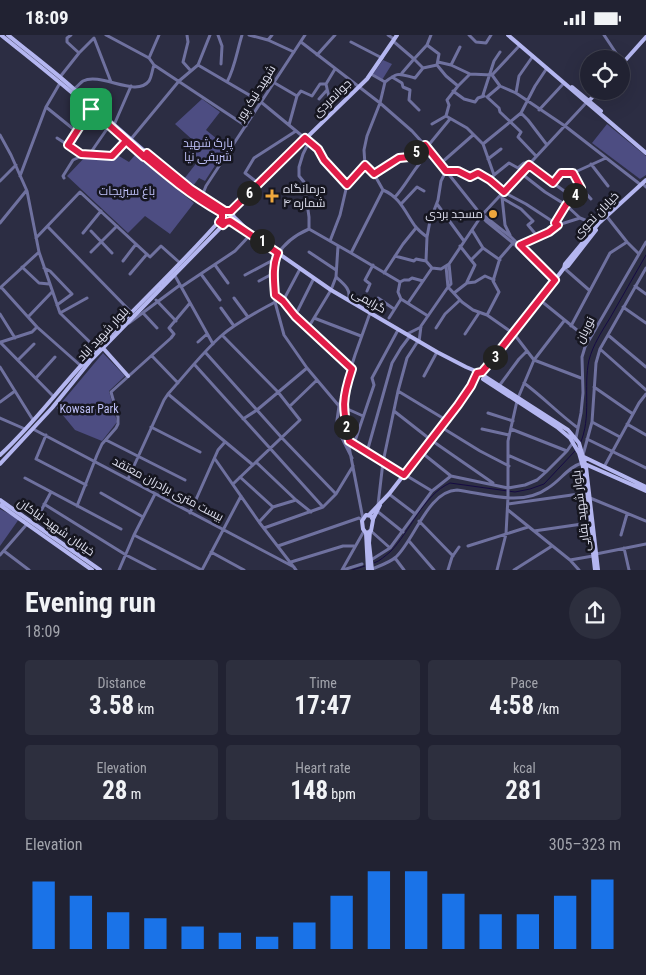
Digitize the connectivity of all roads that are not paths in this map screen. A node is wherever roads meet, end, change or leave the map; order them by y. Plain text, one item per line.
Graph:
1 (1, 35) edge
2 (9, 35) edge
3 (71, 35) edge
4 (98, 35) edge
5 (106, 35) edge
6 (158, 35) edge
7 (187, 35) edge
8 (210, 35) edge
9 (218, 35) edge
10 (242, 35) edge
11 (249, 35) edge
12 (272, 35) edge
13 (305, 35) edge
14 (335, 35) edge
15 (388, 35) edge
16 (431, 35) edge
17 (468, 35) edge
18 (491, 35) edge
19 (510, 35) edge
20 (604, 35) edge
21 (646, 37) edge
22 (395, 38) edge
23 (94, 39) junction
24 (268, 40) junction
25 (0, 41) edge
26 (12, 41) junction
27 (300, 42) junction
28 (351, 42) dead end
29 (427, 45) junction
30 (520, 45) junction
31 (460, 47) dead end
32 (613, 50) edge
33 (294, 52) junction
34 (500, 52) dead end
35 (79, 53) junction
36 (630, 53) edge
37 (317, 55) junction
38 (532, 56) junction
39 (149, 58) junction
40 (382, 58) junction
41 (414, 59) junction
42 (221, 64) dead end
43 (437, 64) junction
44 (154, 65) junction
45 (198, 65) junction
46 (451, 65) junction
47 (423, 68) junction
48 (547, 68) junction
49 (336, 69) junction
50 (191, 71) junction
51 (402, 73) junction
52 (470, 73) junction
53 (371, 74) junction
54 (491, 75) junction
55 (60, 77) junction
56 (391, 77) junction
57 (179, 81) junction
58 (111, 82) junction
59 (273, 82) junction
60 (385, 82) junction
61 (60, 83) junction
62 (228, 83) junction
63 (564, 83) junction
64 (326, 84) junction
65 (131, 86) junction
66 (458, 86) junction
67 (500, 86) junction
68 (359, 87) junction
69 (74, 89) junction
70 (327, 90) junction
71 (454, 91) junction
72 (516, 93) junction
73 (297, 96) junction
74 (485, 96) junction
75 (319, 99) dead end
76 (527, 101) junction
77 (261, 102) junction
78 (330, 102) dead end
79 (588, 102) junction
80 (380, 103) junction
81 (46, 107) junction
82 (91, 109) junction
83 (419, 110) dead end
84 (539, 110) junction
85 (520, 113) junction
86 (446, 116) junction
87 (450, 119) junction
88 (509, 122) junction
89 (432, 124) dead end
90 (112, 125) junction
91 (289, 125) junction
92 (565, 125) junction
93 (246, 126) junction
94 (296, 131) junction
95 (77, 132) junction
96 (0, 135) edge
97 (473, 135) junction
98 (57, 138) dead end
99 (305, 138) junction
100 (129, 140) junction
101 (2, 142) edge
102 (309, 142) junction
103 (483, 144) junction
104 (68, 145) junction
105 (547, 145) junction
106 (426, 146) junction
107 (501, 149) dead end
108 (646, 151) edge
109 (431, 152) junction
110 (87, 155) junction
111 (146, 155) junction
112 (536, 156) junction
113 (606, 158) junction
114 (488, 159) junction
115 (440, 164) junction
116 (528, 164) junction
117 (591, 164) junction
118 (16, 165) junction
119 (365, 165) junction
120 (446, 171) junction
121 (573, 173) junction
122 (374, 174) junction
123 (522, 174) junction
124 (494, 175) junction
125 (20, 176) junction
126 (64, 178) dead end
127 (490, 180) junction
128 (0, 181) edge
129 (258, 183) junction
130 (553, 183) junction
131 (645, 184) edge
132 (347, 185) junction
133 (206, 186) junction
134 (608, 186) dead end
135 (581, 188) junction
136 (27, 190) junction
137 (383, 190) junction
138 (195, 191) junction
139 (424, 191) dead end
140 (567, 193) dead end
141 (503, 195) junction
142 (202, 197) junction
143 (395, 197) junction
144 (591, 199) dead end
145 (401, 204) junction
146 (437, 204) junction
147 (566, 205) junction
148 (101, 211) junction
149 (231, 211) junction
150 (482, 215) junction
151 (222, 216) junction
152 (233, 216) junction
153 (608, 217) junction
154 (580, 218) junction
155 (0, 223) edge
156 (226, 223) junction
157 (556, 224) junction
158 (597, 225) junction
159 (117, 226) junction
160 (48, 227) junction
161 (416, 228) junction
162 (309, 229) junction
163 (472, 229) junction
164 (91, 231) dead end
165 (83, 233) dead end
166 (251, 234) junction
167 (256, 237) junction
168 (427, 237) junction
169 (512, 237) junction
170 (538, 237) junction
171 (36, 239) junction
172 (101, 241) junction
173 (330, 241) junction
174 (464, 241) junction
175 (627, 242) junction
176 (646, 242) edge
177 (513, 243) junction
178 (136, 244) junction
179 (520, 245) junction
180 (338, 246) junction
181 (460, 246) junction
182 (483, 248) junction
183 (38, 252) junction
184 (91, 252) dead end
185 (309, 252) dead end
186 (112, 253) dead end
187 (278, 253) junction
188 (351, 253) junction
189 (638, 253) junction
190 (147, 254) junction
191 (395, 256) junction
192 (275, 259) junction
193 (472, 260) junction
194 (500, 260) junction
195 (123, 261) dead end
196 (426, 261) junction
197 (180, 263) junction
198 (215, 265) junction
199 (373, 265) junction
200 (448, 265) junction
201 (22, 267) junction
202 (44, 267) junction
203 (432, 268) junction
204 (564, 268) junction
205 (646, 268) edge
206 (300, 269) junction
207 (337, 271) junction
208 (274, 273) junction
209 (384, 273) junction
210 (130, 274) dead end
211 (174, 274) junction
212 (201, 274) junction
213 (245, 275) dead end
214 (336, 277) junction
215 (314, 278) junction
216 (494, 280) junction
217 (259, 281) dead end
218 (423, 281) junction
219 (554, 282) junction
220 (49, 283) junction
221 (228, 283) dead end
222 (400, 283) junction
223 (467, 283) junction
224 (181, 286) junction
225 (635, 286) junction
226 (448, 287) junction
227 (0, 288) edge
228 (589, 290) junction
229 (331, 291) junction
230 (367, 291) dead end
231 (52, 292) junction
232 (454, 293) junction
233 (646, 294) edge
234 (275, 295) junction
235 (152, 296) junction
236 (87, 298) dead end
237 (234, 298) dead end
238 (378, 298) dead end
239 (401, 299) junction
240 (220, 300) dead end
241 (348, 300) junction
242 (460, 300) junction
243 (540, 300) junction
244 (157, 301) junction
245 (283, 301) junction
246 (275, 302) junction
247 (190, 303) junction
248 (408, 303) junction
249 (57, 305) junction
250 (623, 307) junction
251 (221, 308) dead end
252 (394, 309) junction
253 (131, 312) junction
254 (60, 313) junction
255 (143, 313) junction
256 (370, 313) junction
257 (479, 313) junction
258 (0, 315) edge
259 (488, 315) junction
260 (295, 316) junction
261 (428, 316) junction
262 (28, 317) junction
263 (248, 317) junction
264 (314, 318) junction
265 (389, 318) dead end
266 (176, 321) junction
267 (564, 321) junction
268 (646, 323) edge
269 (234, 326) junction
270 (572, 326) junction
271 (37, 327) junction
272 (157, 327) dead end
273 (421, 327) junction
274 (122, 328) junction
275 (308, 328) junction
276 (436, 328) dead end
277 (398, 330) junction
278 (465, 333) dead end
279 (207, 334) junction
280 (514, 334) junction
281 (222, 335) junction
282 (408, 335) junction
283 (608, 335) junction
284 (362, 336) junction
285 (15, 338) junction
286 (588, 339) junction
287 (418, 341) junction
288 (0, 342) edge
289 (198, 342) dead end
290 (34, 344) dead end
291 (213, 344) junction
292 (103, 348) junction
293 (97, 349) junction
294 (600, 349) junction
295 (527, 351) junction
296 (205, 352) junction
297 (437, 352) junction
298 (152, 356) junction
299 (55, 357) dead end
300 (534, 360) junction
301 (18, 361) junction
302 (194, 364) junction
303 (81, 366) junction
304 (0, 367) edge
305 (646, 367) edge
306 (307, 368) junction
307 (352, 369) junction
308 (1, 373) edge
309 (128, 376) junction
310 (424, 376) dead end
311 (480, 376) junction
312 (36, 378) junction
313 (581, 378) junction
314 (317, 379) junction
315 (178, 383) junction
316 (524, 383) junction
317 (500, 386) junction
318 (593, 387) junction
319 (646, 390) edge
320 (14, 391) junction
321 (398, 391) junction
322 (278, 392) junction
323 (168, 394) junction
324 (646, 394) edge
325 (54, 397) junction
326 (518, 399) junction
327 (0, 402) edge
328 (290, 406) junction
329 (341, 407) junction
330 (257, 410) junction
331 (394, 411) junction
332 (488, 413) dead end
333 (633, 414) junction
334 (363, 416) junction
335 (0, 418) edge
336 (243, 419) junction
337 (33, 420) junction
338 (446, 420) junction
339 (513, 421) junction
340 (592, 422) junction
341 (627, 424) junction
342 (152, 427) junction
343 (441, 427) junction
344 (578, 428) junction
345 (25, 429) junction
346 (33, 429) junction
347 (482, 429) dead end
348 (511, 429) junction
349 (46, 435) junction
350 (509, 435) junction
351 (646, 435) edge
352 (620, 437) junction
353 (282, 438) junction
354 (431, 439) junction
355 (587, 439) junction
356 (106, 440) junction
357 (349, 441) junction
358 (575, 441) junction
359 (225, 442) junction
360 (354, 444) junction
361 (270, 449) junction
362 (567, 451) junction
363 (613, 451) junction
364 (1, 452) edge
365 (367, 452) junction
366 (421, 452) junction
367 (200, 453) dead end
368 (582, 454) junction
369 (508, 455) junction
370 (138, 456) junction
371 (352, 458) junction
372 (215, 459) junction
373 (95, 462) junction
374 (256, 462) junction
375 (383, 462) junction
376 (584, 464) junction
377 (0, 465) edge
378 (252, 465) junction
379 (353, 466) junction
380 (508, 466) junction
381 (604, 467) junction
382 (646, 468) edge
383 (546, 472) junction
384 (404, 475) junction
385 (451, 476) junction
386 (240, 477) junction
387 (25, 478) dead end
388 (128, 479) junction
389 (185, 480) dead end
390 (233, 484) junction
391 (86, 485) junction
392 (496, 485) junction
393 (646, 487) edge
394 (508, 488) junction
395 (432, 491) junction
396 (646, 491) edge
397 (51, 492) junction
398 (101, 493) dead end
399 (586, 493) junction
400 (155, 494) junction
401 (336, 494) junction
402 (389, 494) junction
403 (242, 495) junction
404 (508, 497) junction
405 (590, 498) junction
406 (0, 499) edge
407 (296, 501) junction
408 (44, 504) junction
409 (379, 504) junction
410 (508, 504) junction
411 (1, 506) edge
412 (77, 506) junction
413 (360, 506) junction
414 (273, 507) junction
415 (323, 507) junction
416 (508, 510) junction
417 (377, 511) junction
418 (190, 513) junction
419 (312, 513) junction
420 (414, 513) junction
421 (627, 514) junction
422 (368, 515) junction
423 (143, 517) junction
424 (362, 519) junction
425 (373, 520) junction
426 (419, 521) junction
427 (646, 521) edge
428 (259, 522) junction
429 (589, 523) junction
430 (27, 524) junction
431 (34, 524) junction
432 (528, 527) junction
433 (264, 528) junction
434 (121, 529) dead end
435 (223, 530) junction
436 (368, 531) junction
437 (402, 531) junction
438 (534, 531) junction
439 (506, 533) junction
440 (134, 535) junction
441 (621, 535) dead end
442 (368, 539) junction
443 (409, 541) junction
444 (646, 544) edge
445 (354, 546) junction
446 (468, 546) dead end
447 (552, 546) junction
448 (278, 547) junction
449 (459, 547) dead end
450 (390, 548) junction
451 (624, 549) junction
452 (4, 551) junction
453 (211, 552) junction
454 (0, 555) edge
455 (126, 555) junction
456 (595, 555) junction
457 (453, 556) junction
458 (395, 558) junction
459 (371, 560) junction
460 (570, 560) junction
461 (291, 562) junction
462 (362, 564) dead end
463 (382, 566) junction
464 (295, 569) edge
465 (29, 570) edge
466 (92, 570) edge
467 (100, 570) edge
468 (119, 570) edge
469 (156, 570) edge
470 (202, 570) edge
471 (244, 570) edge
472 (342, 570) edge
473 (371, 570) edge
474 (384, 570) edge
475 (404, 570) edge
476 (434, 570) edge
477 (448, 570) edge
478 (497, 570) edge
479 (514, 570) edge
480 (579, 570) edge
481 (596, 570) edge
482 (629, 570) edge

1 - 26 main road
2 - 26 main road
3 - 35 street
4 - 23 street
5 - 39 street
6 - 39 street
7 - 50 street
8 - 45 street
9 - 42 street
10 - 62 street
11 - 24 street
12 - 24 street
13 - 27 street, شهید نیک پور
14 - 37 street
15 - 22 street
16 - 29 street
17 - 18 street
19 - 30 main road
19 - 79 main road
20 - 32 street
21 - 36 main road
22 - 40 main road, جوانمردی
22 - 41 street
23 - 35 street
23 - 58 street
24 - 33 street
25 - 26 main road
26 - 55 main road
26 - 61 main road
27 - 33 street, شهید نیک پور
27 - 37 street
28 - 40 street
29 - 41 street
29 - 43 street
30 - 38 main road
30 - 54 street
31 - 46 street
33 - 59 street, شهید نیک پور
34 - 54 street
35 - 55 street
37 - 49 street
38 - 48 main road
38 - 72 street
39 - 44 street
40 - 53 main road, جوانمردی
41 - 47 street
41 - 51 street
43 - 46 street
43 - 47 street
43 - 66 street
44 - 57 street
44 - 65 street
45 - 50 street
45 - 62 street
46 - 52 street
47 - 51 street
48 - 63 main road
48 - 76 street
49 - 64 street
49 - 68 street
50 - 57 street
51 - 56 street
52 - 54 street
52 - 66 street
53 - 60 street
53 - 68 main road, جوانمردی
54 - 67 street
54 - 74 street
55 - 69 main road
56 - 60 street
56 - 83 street
57 - 93 street
57 - 100 street
58 - 65 street
58 - 69 street
59 - 73 street
59 - 77 street, شهید نیک پور
60 - 80 street
61 - 81 street
61 - 82 main road
62 - 77 street
63 - 79 main road
63 - 84 street
64 - 70 street
64 - 73 street
65 - 90 street
66 - 71 street
67 - 72 street
67 - 74 street
68 - 80 street
68 - 99 main road, جوانمردی
69 - 90 main road
70 - 75 street
70 - 78 street
71 - 74 street
71 - 86 street
72 - 76 street
73 - 91 street
74 - 88 street
76 - 84 street
76 - 85 street
77 - 91 street
77 - 93 street, شهید نیک پور
79 - 92 street
79 - 108 main road
80 - 106 street
80 - 119 street
81 - 95 street
81 - 125 street
82 - 90 main road
82 - 95 street
84 - 92 street
85 - 88 street
85 - 105 street
86 - 87 street
86 - 89 street
87 - 97 street
87 - 106 street
88 - 103 street
88 - 112 street
90 - 100 main road
90 - 110 street
91 - 94 street
92 - 105 street
92 - 113 street
93 - 133 street, شهید نیک پور
94 - 99 street
94 - 129 street
95 - 104 street
96 - 101 street
97 - 103 street
97 - 115 street
98 - 104 street
99 - 102 street
99 - 129 main road, جوانمردی
100 - 110 street
100 - 111 main road
101 - 118 street
102 - 132 street
102 - 162 street
103 - 114 street
104 - 110 street
105 - 112 street
106 - 109 street
106 - 122 street
107 - 114 street
109 - 115 street
109 - 143 street
110 - 126 street
111 - 138 main road
111 - 151 main road
112 - 116 street
113 - 117 street
113 - 131 street
114 - 124 street
115 - 120 street
116 - 123 street
116 - 124 street
116 - 130 street
117 - 121 street
117 - 134 street
118 - 125 street
118 - 128 street
119 - 122 street
119 - 132 street
120 - 127 street
120 - 146 street
120 - 150 street
121 - 130 street
121 - 135 street
122 - 137 street
123 - 141 street
123 - 147 street
124 - 127 street
125 - 136 street
127 - 141 street
129 - 149 main road, جوانمردی
130 - 140 street
131 - 153 main road, خیابان نحوی
131 - 158 main road, خیابان نحوی
132 - 173 street
133 - 138 street
133 - 142 street, شهید نیک پور
135 - 144 street
135 - 147 street
136 - 155 street
136 - 171 street
137 - 143 street
137 - 188 street
138 - 142 main road
139 - 145 street
141 - 150 street
141 - 157 street
141 - 169 street
141 - 170 street
142 - 151 main road
143 - 145 street
145 - 161 street
146 - 168 street
146 - 174 street
147 - 154 street
147 - 157 street
148 - 159 street
148 - 160 street
148 - 165 street
149 - 151 main road
149 - 152 main road
150 - 163 street
150 - 169 street
150 - 177 street
151 - 156 main road
151 - 197 main road, بلوار شهید آباد
152 - 156 main road, بلوار شهید آباد
152 - 167 main road
153 - 175 street
153 - 204 main road, خیابان نحوی
154 - 157 street
154 - 158 street
156 - 166 main road
156 - 211 main road, بلوار شهید آباد
157 - 170 street
158 - 204 main road, خیابان نحوی
159 - 172 street
159 - 178 street
160 - 171 street
160 - 253 street
161 - 168 street
161 - 191 street
162 - 173 street
162 - 187 street
163 - 174 street
163 - 182 street
164 - 172 street
166 - 167 main road
166 - 198 street
167 - 187 main road, گرایمی
168 - 196 street
169 - 179 street
170 - 179 street
171 - 183 street
172 - 184 street
172 - 186 street
173 - 180 street
174 - 181 street
175 - 189 street
175 - 228 street
176 - 189 street, نوریان
177 - 194 street
177 - 219 street
178 - 190 street
178 - 195 street
179 - 219 street
180 - 188 street
180 - 207 street
181 - 193 street
181 - 200 street
182 - 193 street
182 - 194 street
183 - 201 street
183 - 202 street
185 - 207 street
187 - 192 street
187 - 206 main road, گرایمی
188 - 199 street
189 - 286 street, نوریان
190 - 197 street
190 - 210 street
191 - 196 street
191 - 209 street
192 - 208 street
192 - 213 street
193 - 223 street
194 - 216 street
196 - 203 street
197 - 253 main road, بلوار شهید آباد
198 - 212 street
198 - 221 street
199 - 209 street
199 - 230 street
200 - 203 street
200 - 226 street
201 - 220 street
201 - 227 street
202 - 220 street
202 - 249 street
203 - 218 street
204 - 219 main road, خیابان نحوی
204 - 228 street
205 - 225 street
206 - 215 main road, گرایمی
206 - 245 street
207 - 214 street
208 - 217 street
208 - 234 street
209 - 222 street
211 - 224 street
211 - 235 main road, بلوار شهید آباد
212 - 224 street
212 - 240 street
214 - 229 street
214 - 241 street
215 - 229 main road, گرایمی
215 - 260 street
216 - 223 street
216 - 259 street
218 - 222 street
218 - 248 street
219 - 243 main road, خیابان نحوی
220 - 231 street
222 - 239 street
223 - 232 street
224 - 244 street
224 - 247 street
225 - 233 street
225 - 250 street
226 - 232 street
226 - 261 street
227 - 262 street
228 - 270 street
229 - 241 main road, گرایمی
229 - 264 street
231 - 249 street
231 - 262 street
232 - 242 street
234 - 245 street
234 - 246 street
235 - 244 street
235 - 274 main road, بلوار شهید آباد
236 - 254 street
237 - 263 street
238 - 252 street
239 - 248 street
239 - 252 street
241 - 256 main road, گرایمی
242 - 257 street
242 - 276 street
243 - 267 street
243 - 280 main road, خیابان نحوی
244 - 255 street
244 - 266 street
245 - 260 street
246 - 263 street
246 - 306 street
247 - 266 street
247 - 279 street
248 - 261 street
249 - 254 street
250 - 268 street
250 - 283 street
251 - 269 street
252 - 265 street
253 - 293 main road, بلوار شهید آباد
254 - 293 street
255 - 272 street
255 - 274 street
256 - 277 main road, گرایمی
256 - 284 street
257 - 259 street
257 - 278 street
258 - 285 street
259 - 280 street
260 - 275 street
261 - 273 street
262 - 271 street
263 - 269 street
264 - 275 street
264 - 284 street
266 - 298 street
267 - 270 street
267 - 300 street
269 - 281 street
270 - 286 street
271 - 285 street
271 - 303 street
273 - 282 street
273 - 287 street
274 - 292 main road, بلوار شهید آباد
275 - 307 street
277 - 282 main road, گرایمی
277 - 334 street
279 - 289 street
279 - 291 street
280 - 295 street
280 - 311 main road, خیابان نحوی
281 - 291 street
281 - 322 street
282 - 287 main road, گرایمی
282 - 365 street
283 - 294 street
283 - 305 street
284 - 307 street
285 - 288 street
286 - 313 street, نوریان
287 - 297 main road, گرایمی
287 - 321 street
288 - 301 street
290 - 301 street
291 - 296 street
292 - 309 main road
292 - 346 main road, بلوار شهید آباد
293 - 303 main road, بلوار شهید آباد
294 - 318 street
294 - 319 street
295 - 300 street
295 - 317 street
296 - 302 street
296 - 330 street
297 - 310 street
297 - 311 main road, گرایمی
298 - 309 street
298 - 315 street
299 - 312 street
300 - 313 street
300 - 316 street
301 - 312 street
302 - 315 street
302 - 336 street
303 - 325 main road, بلوار شهید آباد
304 - 308 street
306 - 314 street
306 - 322 street
307 - 329 street
308 - 320 street
309 - 356 street
311 - 317 main road
311 - 326 main road
311 - 338 main road, خیابان نحوی
312 - 325 street
313 - 344 street, نوریان
314 - 328 street
314 - 329 street
315 - 323 street
316 - 326 street
316 - 344 street
317 - 326 main road
318 - 333 street
318 - 340 street
320 - 327 street
320 - 337 street
321 - 331 street
321 - 338 street
322 - 328 street
322 - 330 street
323 - 342 street
323 - 359 street
324 - 333 street
325 - 337 main road, بلوار شهید آباد
326 - 339 street
326 - 358 main road
328 - 353 street
329 - 334 street
329 - 357 street
329 - 371 street
330 - 336 street
330 - 353 street
331 - 354 street
331 - 375 street
332 - 339 street
333 - 341 street
334 - 360 street
335 - 345 street
336 - 361 street
337 - 345 main road, بلوار شهید آباد
338 - 343 main road, خیابان نحوی
339 - 348 street
340 - 352 street
340 - 355 street
341 - 351 street
341 - 352 street
342 - 367 street
342 - 370 street
343 - 354 main road, خیابان نحوی
343 - 380 street
344 - 358 street, نوریان
345 - 364 main road, بلوار شهید آباد
346 - 349 street, بیست متری برادران معتقد
346 - 377 main road, بلوار شهید آباد
347 - 350 street
348 - 350 street
348 - 362 street
349 - 373 street, بیست متری برادران معتقد
349 - 391 street
350 - 369 street
352 - 363 street
353 - 361 street
353 - 401 street
354 - 366 main road, خیابان نحوی
354 - 392 street
355 - 363 street
355 - 368 street
356 - 370 street
356 - 373 street
357 - 360 street
357 - 371 street
358 - 362 street, نوریان
358 - 368 main road
358 - 368 main road
359 - 372 street
359 - 378 street
360 - 365 street
361 - 374 street
361 - 415 street
362 - 383 street, نوریان
363 - 381 street
363 - 382 street
365 - 375 street
366 - 384 main road, خیابان نحوی
366 - 385 street
368 - 376 main road, بلوار شهید بقایی
368 - 381 main road
369 - 380 street
369 - 383 street
370 - 388 street
370 - 389 street
371 - 379 street
372 - 390 street
372 - 418 street
373 - 388 street, بیست متری برادران معتقد
373 - 391 street
374 - 378 street
374 - 407 street
375 - 384 street
375 - 409 street
376 - 396 main road
376 - 399 main road, بلوار شهید بقایی
376 - 404 street
376 - 405 main road, بلوار شهید بقایی
378 - 386 street
379 - 401 street
379 - 413 street
380 - 394 street
381 - 393 main road
383 - 394 street, نوریان
384 - 395 street
384 - 402 main road, خیابان نحوی
385 - 392 street
385 - 395 street
386 - 390 street
386 - 414 street
387 - 397 street
388 - 400 street, بیست متری برادران معتقد
390 - 403 street
391 - 412 street
392 - 394 street
394 - 404 street
395 - 420 street
397 - 408 street
397 - 412 street
398 - 423 street
399 - 410 street
399 - 429 main road, بلوار شهید بقایی
400 - 418 street, بیست متری برادران معتقد
400 - 423 street
401 - 415 street
402 - 409 main road, خیابان نحوی
402 - 420 street
403 - 428 street
403 - 435 street
404 - 410 street
404 - 426 street
405 - 421 street
405 - 456 main road, بلوار شهید بقایی
406 - 431 main road, خیابان شهید نیاکان
407 - 414 street
407 - 419 street
408 - 431 street
408 - 455 street
409 - 417 main road
409 - 422 main road
410 - 416 street
411 - 430 main road, خیابان شهید نیاکان
412 - 434 street
413 - 422 street
413 - 424 street
414 - 428 street
415 - 419 street
416 - 432 street
416 - 439 street
417 - 425 main road
417 - 437 street
418 - 435 street, بیست متری برادران معتقد
419 - 433 street
420 - 437 street
421 - 427 street
421 - 441 street
422 - 424 main road
422 - 425 main road
423 - 440 street
424 - 436 main road
424 - 448 street
425 - 436 main road
426 - 443 street
426 - 457 street
428 - 433 street
429 - 438 street
429 - 456 main road, بلوار شهید بقایی
430 - 452 street
430 - 466 main road, خیابان شهید نیاکان
431 - 467 main road, خیابان شهید نیاکان
432 - 438 street
432 - 439 street
433 - 448 street
435 - 453 street
435 - 464 street, بیست متری برادران معتقد
436 - 442 main road
436 - 445 street
436 - 450 street
437 - 450 street
438 - 447 street
439 - 446 street
439 - 478 street
440 - 455 street
440 - 470 street
442 - 459 main road
442 - 473 main road
443 - 458 street
443 - 476 street
444 - 451 street
445 - 461 street
445 - 472 street
447 - 460 street
447 - 479 street
448 - 461 street
449 - 457 street
450 - 459 street
451 - 456 street
451 - 482 street
452 - 454 street
452 - 465 street
453 - 470 street
453 - 471 street
455 - 468 street
455 - 469 street
456 - 460 street
456 - 481 main road, بلوار شهید بقایی
457 - 477 street
458 - 463 street
458 - 475 street
459 - 473 main road
460 - 480 street
461 - 464 street
462 - 472 street
463 - 473 street
463 - 474 street

